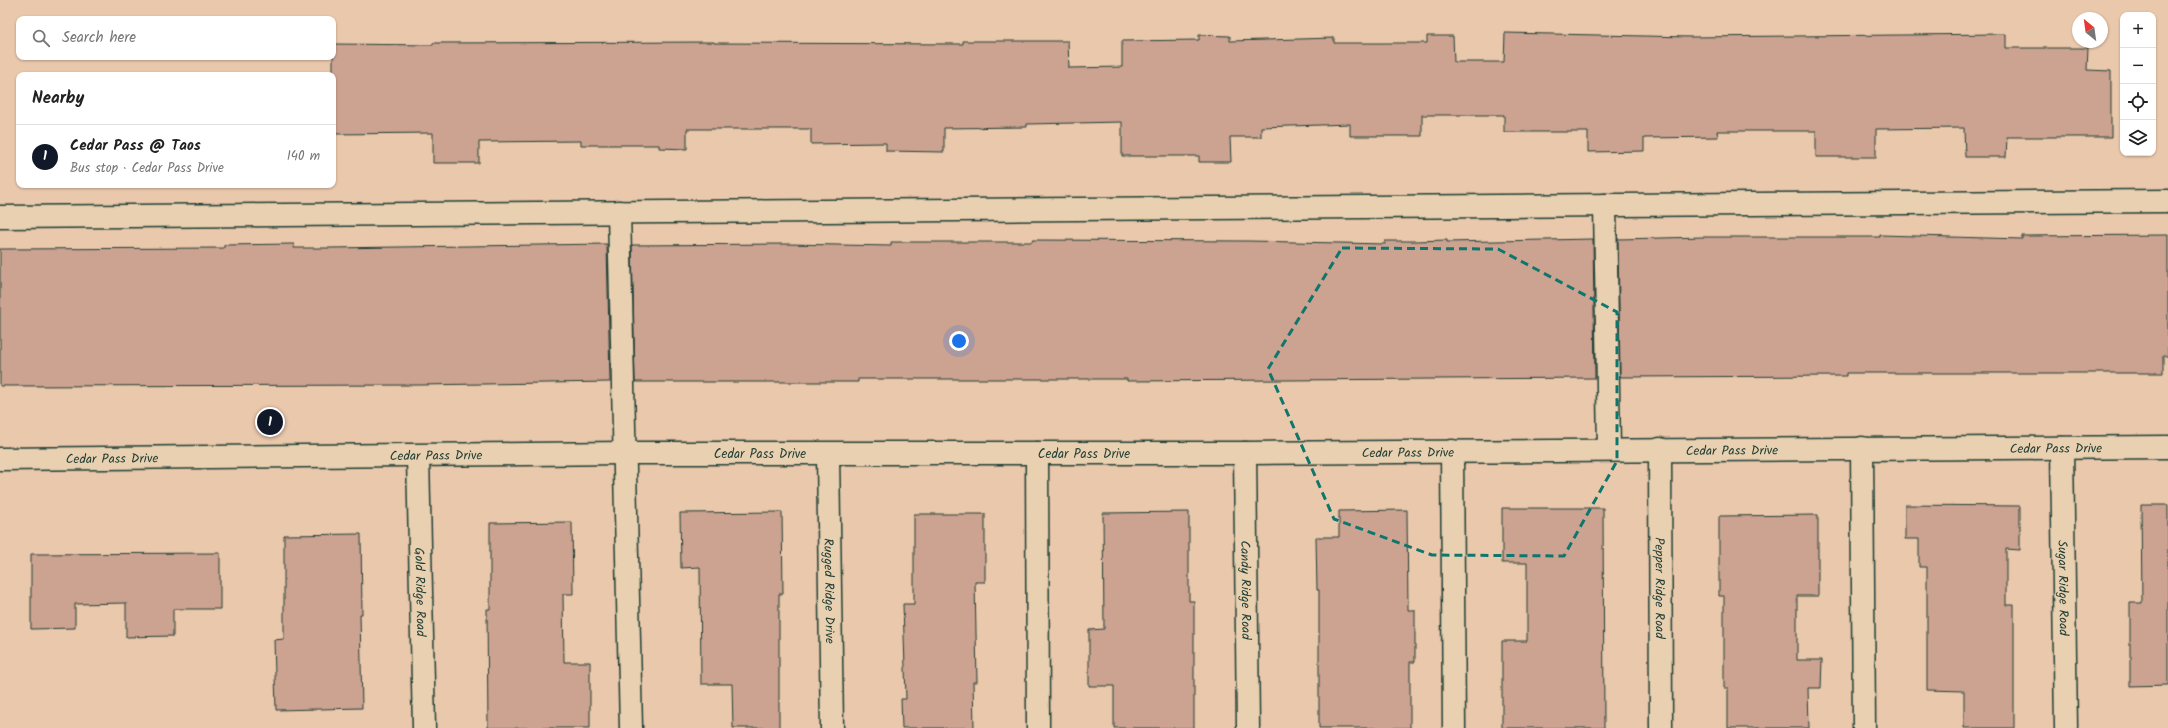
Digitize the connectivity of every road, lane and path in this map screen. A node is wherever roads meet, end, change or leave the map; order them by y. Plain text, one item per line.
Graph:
1 (2168, 201) edge
2 (1605, 205) junction
3 (619, 212) junction
4 (0, 217) edge
5 (2168, 447) edge
6 (1862, 448) junction
7 (2062, 448) junction
8 (1609, 449) junction
9 (1660, 449) junction
10 (1452, 451) junction
11 (1037, 453) junction
12 (1245, 453) junction
13 (624, 454) junction
14 (828, 454) junction
15 (418, 456) junction
16 (0, 459) edge
17 (424, 728) edge
18 (631, 728) edge
19 (832, 728) edge
20 (1038, 728) edge
21 (1248, 728) edge
22 (1454, 728) edge
23 (1661, 728) edge
24 (1864, 728) edge
25 (2066, 728) edge

1 - 2 street
2 - 3 street
2 - 8 street
3 - 4 street
3 - 13 street
5 - 7 street, Cedar Pass Drive
6 - 7 street, Cedar Pass Drive
6 - 9 street, Cedar Pass Drive
6 - 24 street
7 - 25 street, Sugar Ridge Road
8 - 9 street, Cedar Pass Drive
8 - 10 street, Cedar Pass Drive
9 - 23 street, Pepper Ridge Road
10 - 12 street, Cedar Pass Drive
10 - 22 street
11 - 12 street, Cedar Pass Drive
11 - 14 street, Cedar Pass Drive
11 - 20 street
12 - 21 street, Candy Ridge Road
13 - 14 street, Cedar Pass Drive
13 - 15 street, Cedar Pass Drive
13 - 18 street
14 - 19 street, Rugged Ridge Drive
15 - 16 street, Cedar Pass Drive
15 - 17 street, Gold Ridge Road

